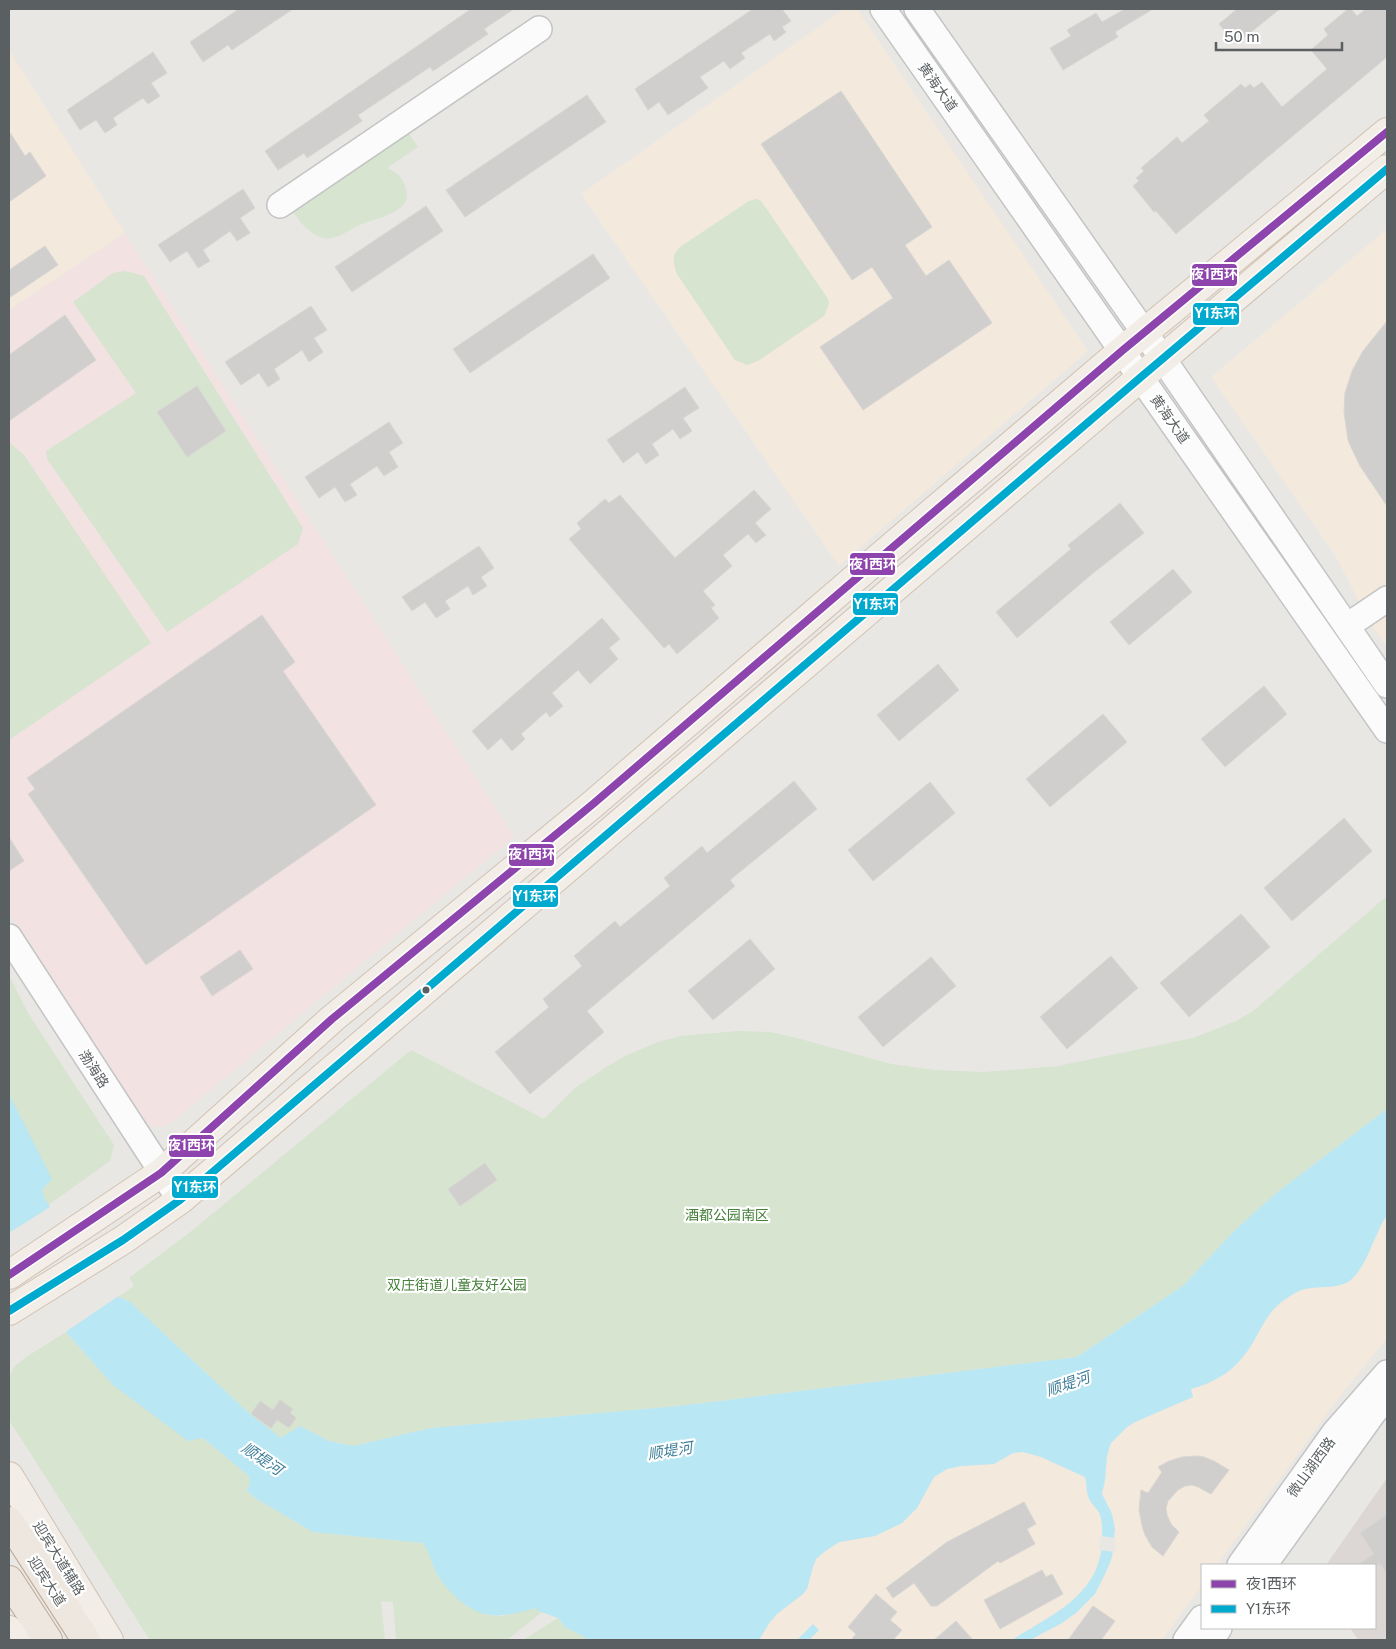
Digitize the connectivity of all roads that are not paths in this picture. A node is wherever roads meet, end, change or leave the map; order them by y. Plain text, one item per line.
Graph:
1 (883, 9) edge
2 (917, 9) edge
3 (539, 29) dead end
4 (1387, 132) edge
5 (1387, 169) edge
6 (280, 205) dead end
7 (1144, 333) junction
8 (1122, 350) junction
9 (1163, 359) junction
10 (1141, 377) junction
11 (1387, 599) edge
12 (1347, 626) junction
13 (1387, 685) edge
14 (1387, 730) edge
15 (9, 937) edge
16 (161, 1173) junction
17 (180, 1200) junction
18 (9, 1276) edge
19 (11, 1310) edge
20 (1387, 1373) edge
21 (1387, 1398) edge
22 (9, 1476) edge
23 (9, 1521) edge
24 (1241, 1564) edge
25 (1265, 1564) edge
26 (9, 1580) edge
27 (1201, 1619) edge
28 (1219, 1629) edge
29 (9, 1630) edge
30 (17, 1640) edge
31 (48, 1640) edge
32 (86, 1640) edge
33 (109, 1640) edge
34 (1186, 1640) edge
35 (1210, 1640) edge

1 - 8 street, 黄海大道
2 - 7 street, 黄海大道
3 - 6 street
4 - 7 main road
5 - 9 main road
7 - 8 main road
7 - 9 street, 黄海大道
8 - 10 street, 黄海大道
8 - 16 main road
9 - 10 main road
9 - 12 street, 黄海大道
10 - 14 street, 黄海大道
10 - 17 main road
11 - 12 street
12 - 13 street, 黄海大道
15 - 16 street, 渤海路
16 - 17 street, 渤海路
16 - 18 main road
17 - 19 main road
20 - 24 street, 微山湖西路
21 - 25 street, 微山湖西路
22 - 33 main road, 迎宾大道辅路
23 - 32 highway, 迎宾大道
26 - 31 highway
27 - 34 street
28 - 35 street
29 - 30 main road

